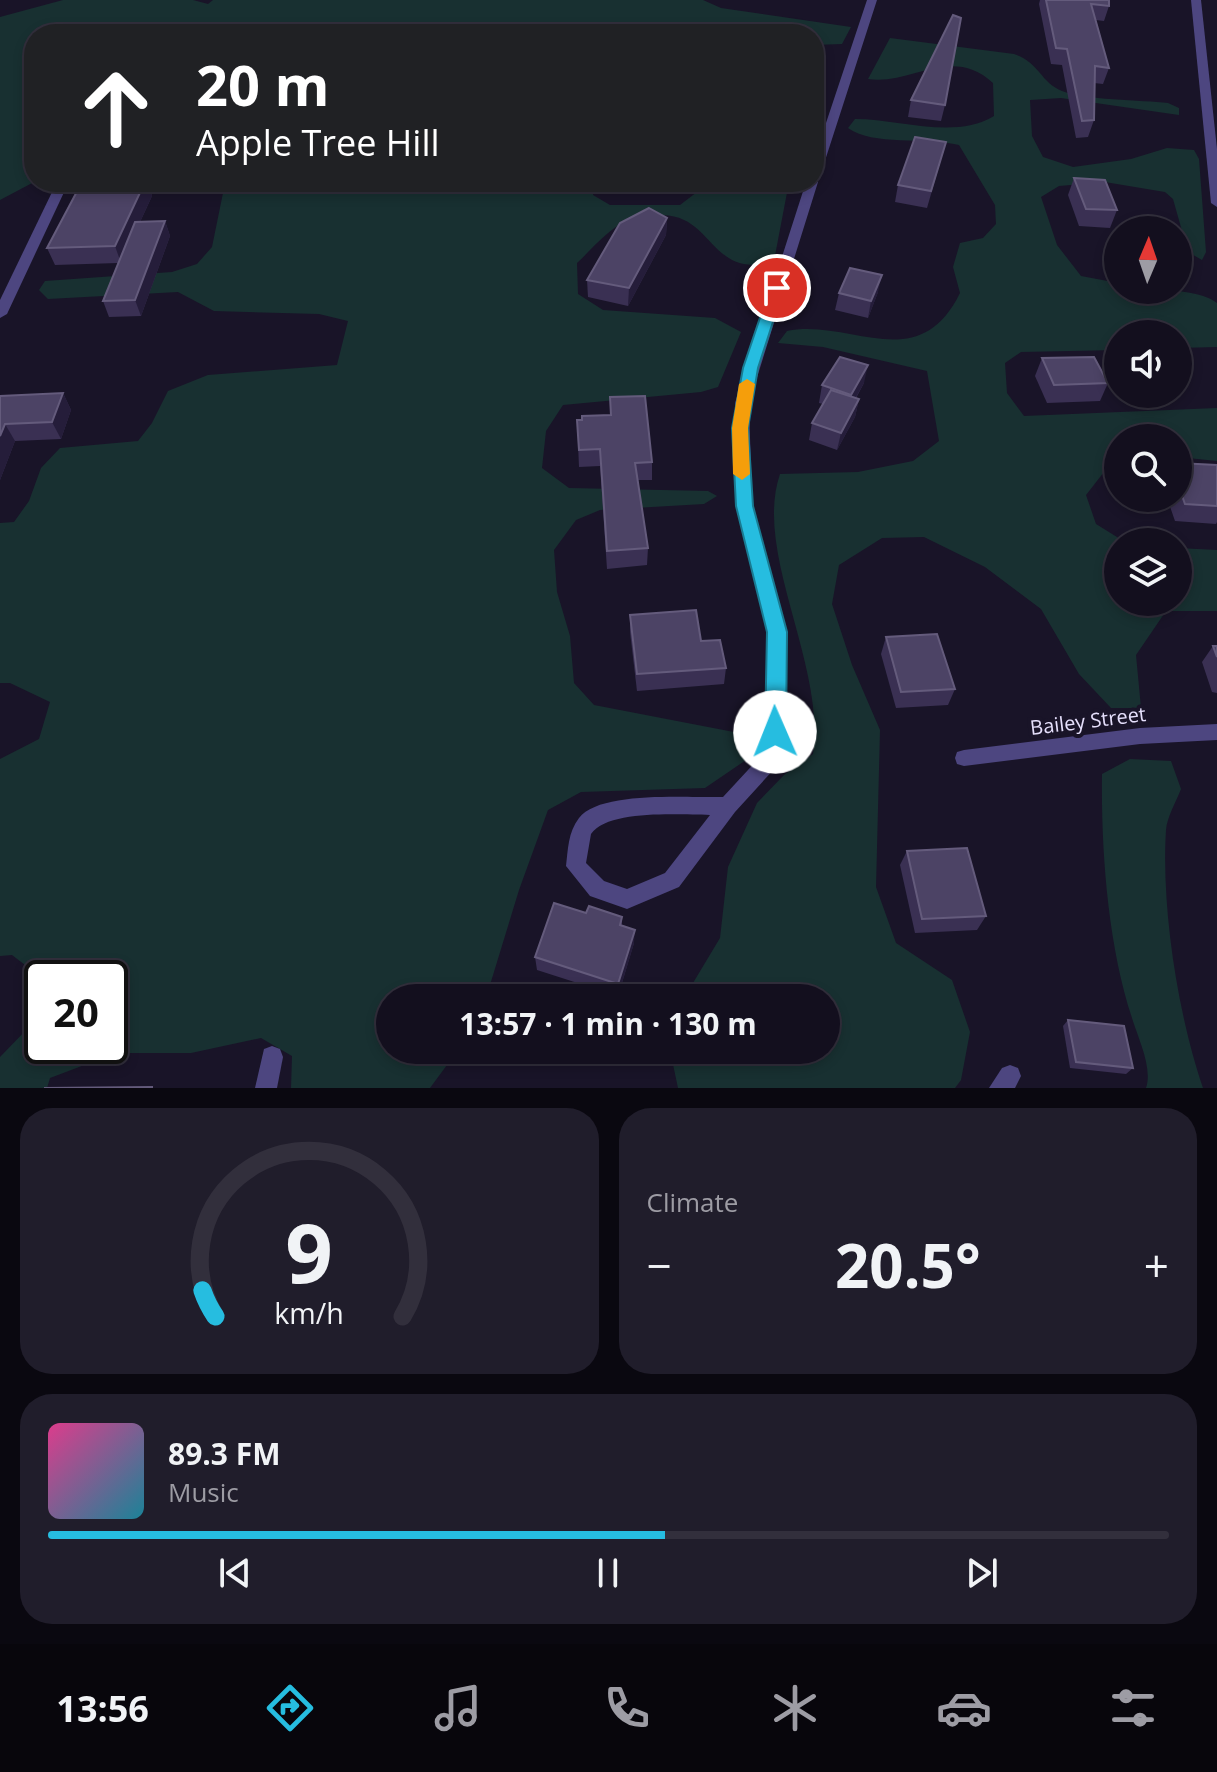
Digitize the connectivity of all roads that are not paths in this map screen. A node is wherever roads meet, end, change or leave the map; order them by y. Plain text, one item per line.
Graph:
1 (872, 0) edge
2 (1196, 0) edge
3 (824, 146) edge
4 (58, 192) edge
5 (809, 192) edge
6 (1217, 203) edge
7 (0, 314) edge
8 (1217, 732) edge
9 (964, 758) dead end
10 (728, 806) junction
11 (272, 1057) dead end
12 (266, 1088) edge

1 - 3 street
2 - 6 street
4 - 7 street
5 - 10 street
8 - 9 street, Bailey Street
10 - 10 street
11 - 12 street

